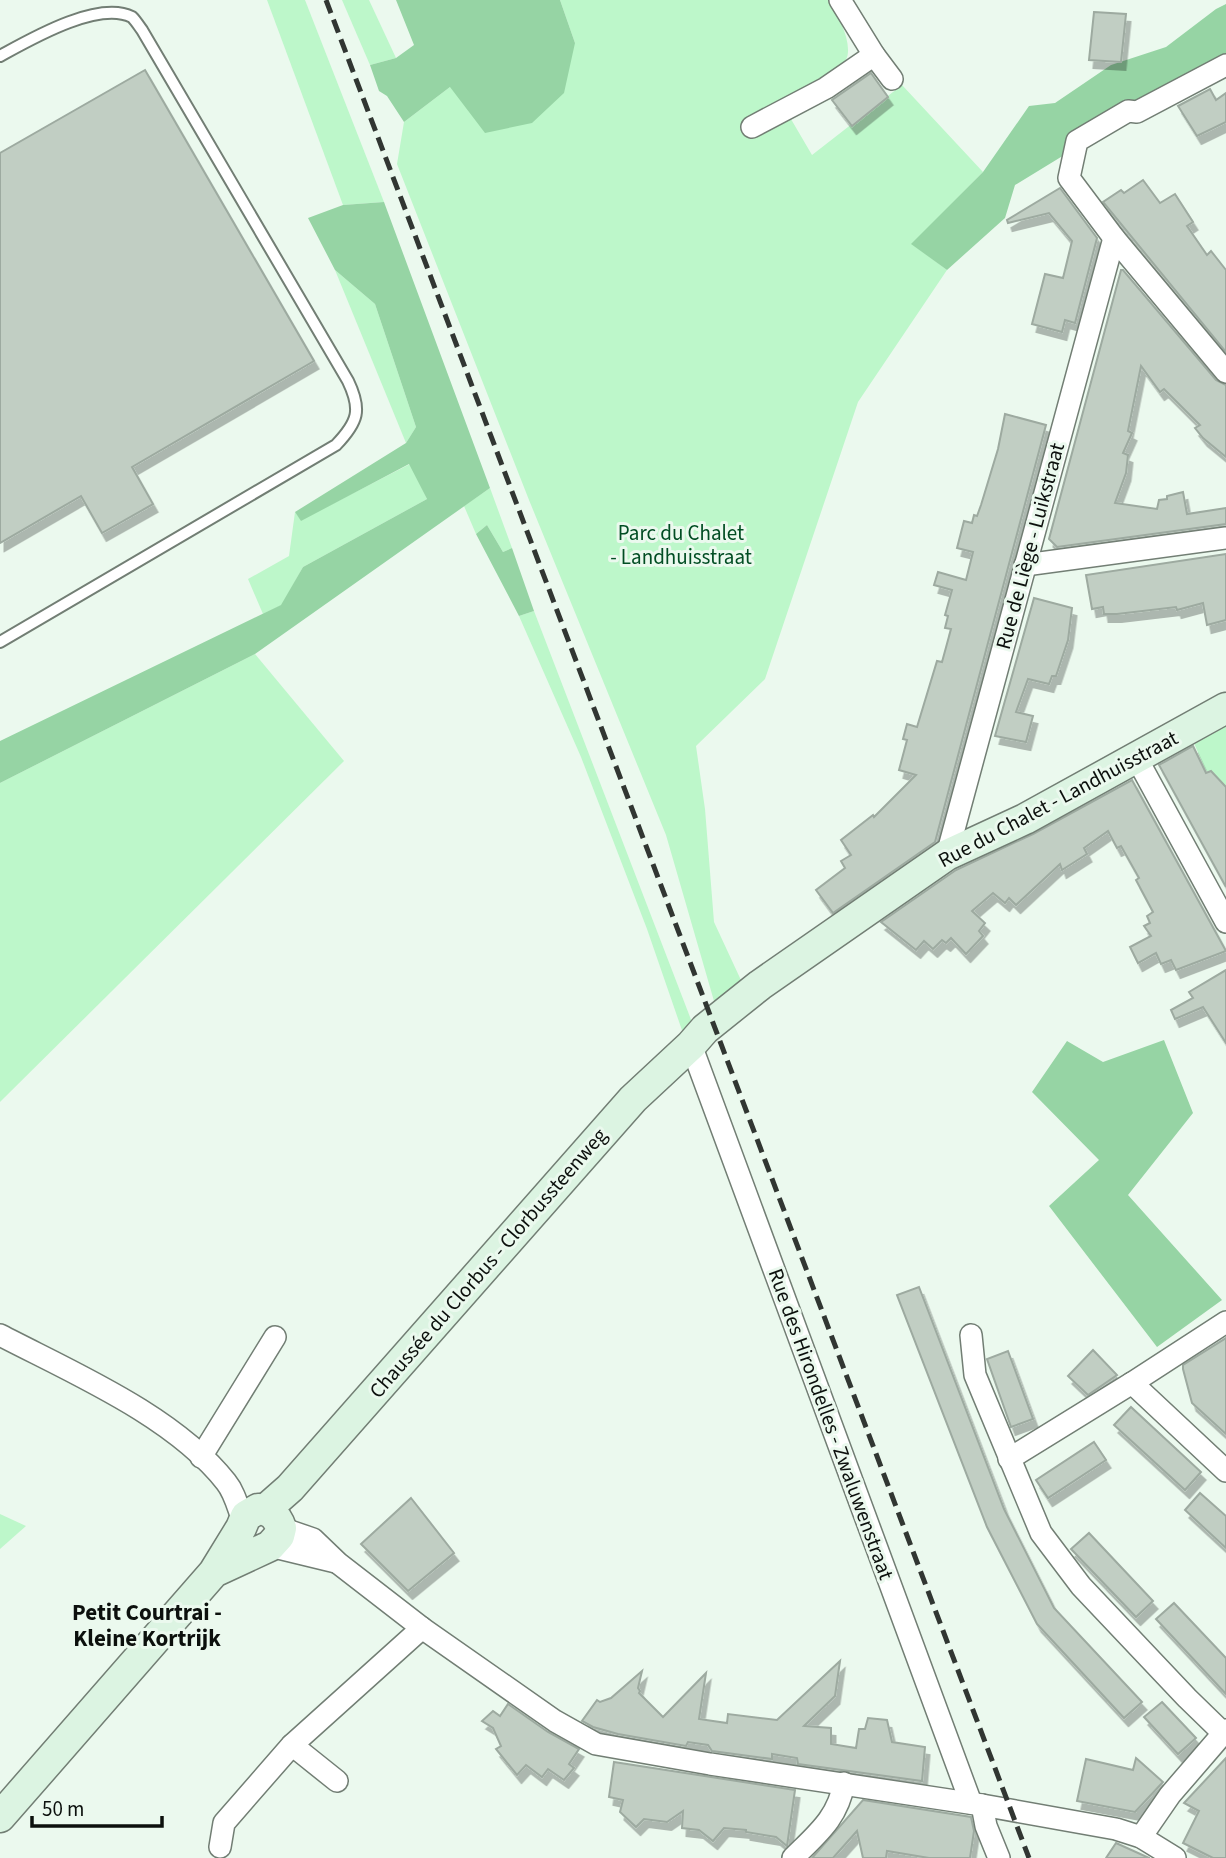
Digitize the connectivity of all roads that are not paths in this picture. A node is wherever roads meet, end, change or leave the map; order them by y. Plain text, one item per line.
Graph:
1 (840, 0) edge
2 (874, 55) junction
3 (0, 56) edge
4 (1226, 65) edge
5 (892, 79) dead end
6 (752, 127) dead end
7 (1114, 238) junction
8 (1226, 372) edge
9 (1226, 538) edge
10 (1025, 565) junction
11 (0, 642) edge
12 (1226, 708) edge
13 (1136, 757) junction
14 (947, 855) junction
15 (1226, 922) edge
16 (691, 1045) junction
17 (1226, 1322) edge
18 (0, 1335) edge
19 (971, 1335) dead end
20 (275, 1337) dead end
21 (1132, 1383) junction
22 (201, 1457) junction
23 (1009, 1459) junction
24 (1226, 1471) edge
25 (259, 1523) junction
26 (422, 1628) junction
27 (1225, 1731) edge
28 (292, 1745) junction
29 (337, 1782) dead end
30 (844, 1783) junction
31 (976, 1804) junction
32 (0, 1816) edge
33 (1141, 1837) junction
34 (220, 1847) dead end
35 (793, 1858) edge
36 (999, 1858) edge
37 (1175, 1858) edge

1 - 2 street
2 - 5 street
2 - 6 street
3 - 11 lane
4 - 7 street
7 - 8 street
7 - 10 street, Rue de Liège - Luikstraat
9 - 10 street
10 - 14 street, Rue de Liège - Luikstraat
12 - 13 street, Rue du Chalet - Landhuisstraat
13 - 14 street, Rue du Chalet - Landhuisstraat
13 - 15 street
14 - 16 street, Rue du Chalet - Landhuisstraat
16 - 25 street, Chaussée du Clorbus - Clorbussteenweg
16 - 31 street, Rue des Hirondelles - Zwaluwenstraat
17 - 21 street
18 - 22 street
19 - 23 street
20 - 22 street
21 - 23 street
21 - 24 street
22 - 25 street
23 - 27 street
25 - 26 street
25 - 32 street, Chaussée du Clorbus - Clorbussteenweg
26 - 28 street
26 - 30 street
27 - 33 street
28 - 29 street
28 - 34 street
30 - 31 street
30 - 35 street
31 - 33 street
31 - 36 street, Rue des Hirondelles - Zwaluwenstraat
33 - 37 street

